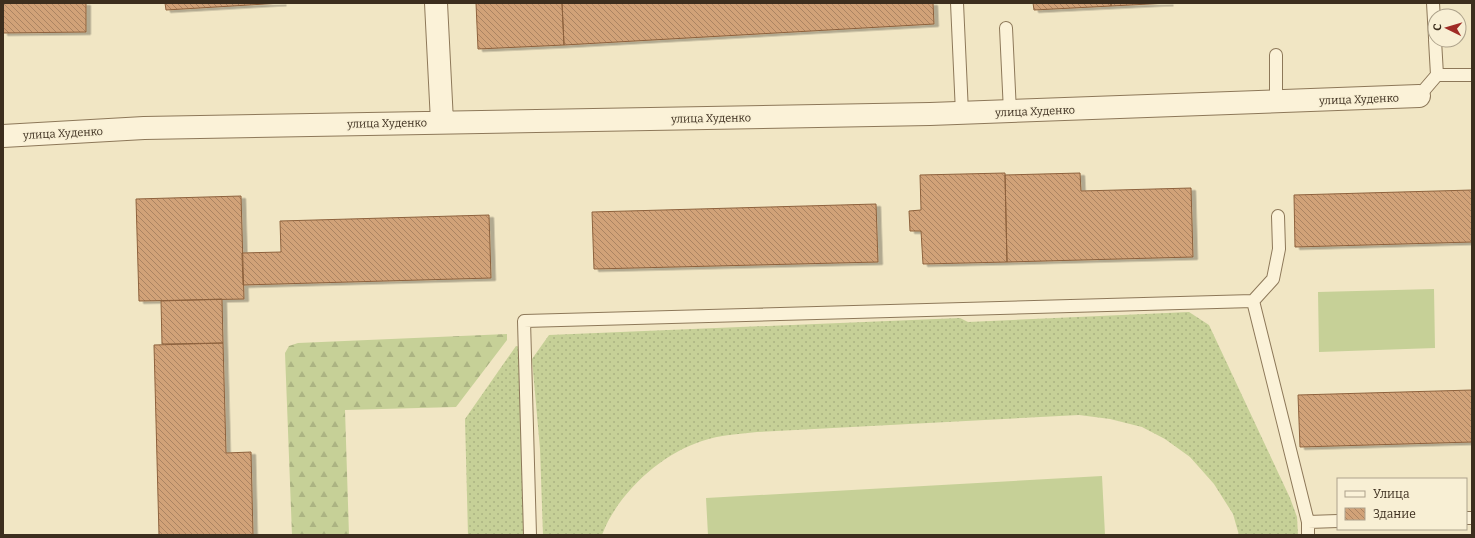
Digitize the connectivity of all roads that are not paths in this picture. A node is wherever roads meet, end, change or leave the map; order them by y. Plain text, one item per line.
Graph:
1 (436, 3) edge
2 (957, 3) edge
3 (1006, 28) dead end
4 (1436, 48) edge
5 (1276, 55) dead end
6 (1437, 75) junction
7 (1472, 75) edge
8 (1419, 96) joint
9 (1276, 102) junction
10 (1010, 112) junction
11 (962, 113) junction
12 (442, 122) junction
13 (3, 136) edge
14 (1278, 216) dead end
15 (1253, 301) junction
16 (1337, 521) edge
17 (1308, 522) junction
18 (530, 535) edge
19 (1308, 535) edge

1 - 12 street
2 - 11 lane
3 - 10 lane
4 - 6 lane
5 - 9 lane
6 - 7 lane
6 - 8 lane
8 - 9 street, улица Худенко
9 - 10 street, улица Худенко
10 - 11 street, улица Худенко
11 - 12 street, улица Худенко
12 - 13 street, улица Худенко
14 - 15 lane
15 - 17 lane
15 - 18 lane
16 - 17 lane
17 - 19 lane

